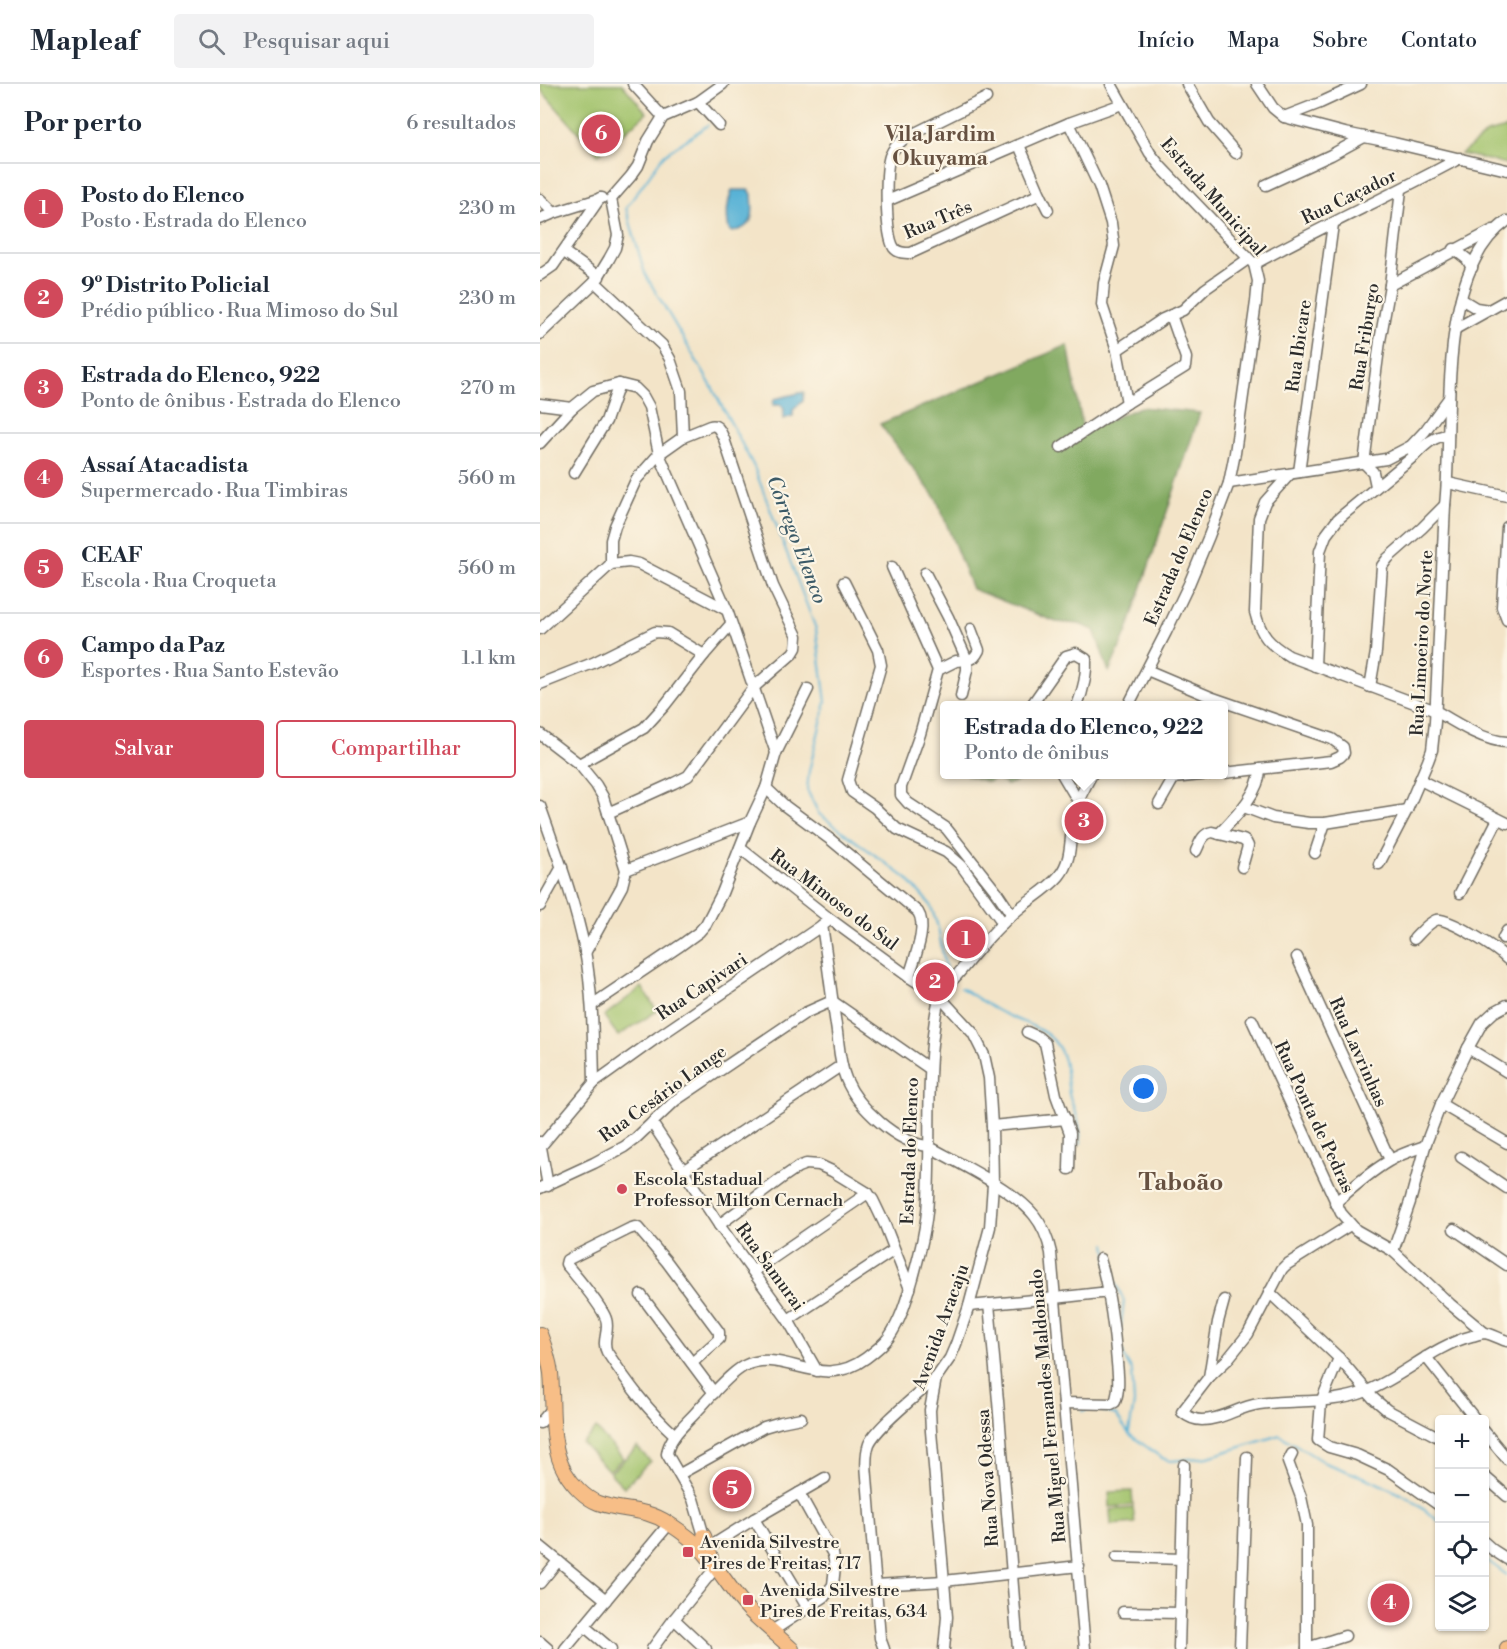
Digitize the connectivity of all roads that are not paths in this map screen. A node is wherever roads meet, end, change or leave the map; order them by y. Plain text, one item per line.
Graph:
1 (633, 84) edge
2 (723, 84) edge
3 (1111, 84) edge
4 (1187, 84) edge
5 (1257, 84) edge
6 (1361, 84) edge
7 (986, 98) dead end
8 (698, 102) junction
9 (1320, 103) junction
10 (1122, 104) junction
11 (663, 117) junction
12 (1284, 117) junction
13 (1070, 123) junction
14 (719, 125) dead end
15 (1318, 125) junction
16 (1334, 130) junction
17 (1364, 137) junction
18 (1019, 145) junction
19 (1433, 152) junction
20 (1236, 153) dead end
21 (1331, 155) junction
22 (1460, 158) junction
23 (1507, 170) edge
24 (1428, 175) junction
25 (1266, 185) dead end
26 (1401, 190) junction
27 (1040, 194) junction
28 (540, 199) edge
29 (606, 199) junction
30 (887, 201) junction
31 (1048, 210) dead end
32 (554, 213) junction
33 (540, 219) edge
34 (1507, 221) edge
35 (1333, 224) junction
36 (1494, 230) junction
37 (1454, 249) junction
38 (564, 252) junction
39 (1251, 262) junction
40 (1472, 268) junction
41 (540, 274) edge
42 (597, 279) junction
43 (1390, 285) junction
44 (1461, 299) junction
45 (1507, 300) edge
46 (1489, 310) junction
47 (1171, 315) junction
48 (1455, 329) junction
49 (540, 334) edge
50 (1117, 350) junction
51 (619, 384) junction
52 (1449, 398) junction
53 (1127, 403) junction
54 (540, 404) edge
55 (572, 408) junction
56 (1448, 435) junction
57 (683, 437) junction
58 (540, 443) edge
59 (1061, 447) dead end
60 (1412, 451) junction
61 (659, 454) junction
62 (1365, 463) junction
63 (574, 473) dead end
64 (1294, 473) junction
65 (1229, 483) junction
66 (1448, 483) junction
67 (1376, 486) junction
68 (1507, 496) edge
69 (1445, 505) junction
70 (1507, 526) edge
71 (612, 564) junction
72 (892, 567) dead end
73 (926, 573) dead end
74 (844, 582) dead end
75 (727, 610) junction
76 (1507, 620) edge
77 (731, 624) junction
78 (540, 629) edge
79 (971, 629) dead end
80 (704, 655) junction
81 (967, 660) junction
82 (1315, 666) junction
83 (938, 669) junction
84 (1147, 670) junction
85 (540, 684) edge
86 (1370, 687) junction
87 (753, 688) junction
88 (808, 689) dead end
89 (961, 696) dead end
90 (1034, 701) edge
91 (1079, 701) edge
92 (1130, 701) edge
93 (1209, 701) edge
94 (1228, 707) edge
95 (1436, 711) junction
96 (540, 734) edge
97 (1507, 742) edge
98 (776, 753) junction
99 (579, 764) junction
100 (1260, 769) junction
101 (1228, 773) edge
102 (1065, 779) edge
103 (1089, 779) edge
104 (1173, 779) edge
105 (1420, 780) junction
106 (765, 788) junction
107 (1078, 801) junction
108 (1159, 804) dead end
109 (540, 806) edge
110 (1244, 807) junction
111 (1407, 810) junction
112 (608, 813) junction
113 (1502, 821) edge
114 (750, 822) junction
115 (1325, 823) junction
116 (1219, 834) junction
117 (740, 848) junction
118 (1196, 851) dead end
119 (1316, 853) dead end
120 (1379, 864) dead end
121 (562, 867) junction
122 (1242, 867) dead end
123 (626, 870) junction
124 (1460, 893) dead end
125 (540, 906) edge
126 (1012, 915) junction
127 (826, 922) junction
128 (1003, 923) junction
129 (1414, 939) dead end
130 (585, 953) junction
131 (1297, 957) dead end
132 (1507, 959) edge
133 (909, 977) junction
134 (939, 996) junction
135 (832, 1001) junction
136 (592, 1005) junction
137 (1507, 1005) edge
138 (1252, 1020) dead end
139 (1027, 1032) dead end
140 (1468, 1048) junction
141 (842, 1065) junction
142 (930, 1069) junction
143 (1507, 1072) edge
144 (594, 1083) junction
145 (1441, 1104) junction
146 (1066, 1119) junction
147 (652, 1123) junction
148 (992, 1126) junction
149 (540, 1139) edge
150 (1507, 1143) edge
151 (541, 1146) edge
152 (928, 1146) junction
153 (1425, 1146) junction
154 (1461, 1157) dead end
155 (1390, 1160) junction
156 (1069, 1169) dead end
157 (683, 1171) junction
158 (993, 1184) junction
159 (544, 1187) edge
160 (1507, 1188) edge
161 (868, 1193) junction
162 (1335, 1203) junction
163 (719, 1224) junction
164 (1350, 1225) junction
165 (1454, 1229) dead end
166 (894, 1250) junction
167 (1393, 1251) junction
168 (1100, 1259) dead end
169 (1507, 1265) edge
170 (754, 1271) junction
171 (910, 1289) junction
172 (1109, 1292) junction
173 (1269, 1292) junction
174 (641, 1295) dead end
175 (1055, 1299) junction
176 (1224, 1300) dead end
177 (989, 1304) junction
178 (969, 1306) junction
179 (788, 1320) junction
180 (1485, 1333) junction
181 (540, 1334) edge
182 (1507, 1341) edge
183 (1426, 1357) junction
184 (1339, 1358) junction
185 (692, 1362) junction
186 (818, 1371) junction
187 (1209, 1377) junction
188 (936, 1378) junction
189 (1366, 1392) junction
190 (714, 1393) junction
191 (1321, 1402) junction
192 (908, 1403) junction
193 (1064, 1403) junction
194 (553, 1408) junction
195 (930, 1410) junction
196 (1473, 1415) edge
197 (801, 1418) dead end
198 (540, 1424) edge
199 (675, 1435) junction
200 (1435, 1435) edge
201 (1489, 1436) edge
202 (1292, 1454) dead end
203 (1247, 1457) dead end
204 (1507, 1459) edge
205 (1184, 1466) dead end
206 (680, 1474) junction
207 (825, 1478) dead end
208 (1489, 1480) edge
209 (799, 1493) junction
210 (1507, 1496) edge
211 (1435, 1502) edge
212 (754, 1519) junction
213 (699, 1521) junction
214 (669, 1524) junction
215 (683, 1533) junction
216 (540, 1546) edge
217 (1489, 1546) edge
218 (707, 1552) junction
219 (1117, 1557) dead end
220 (1507, 1559) edge
221 (1182, 1560) junction
222 (558, 1561) junction
223 (1079, 1566) junction
224 (1011, 1573) junction
225 (944, 1581) junction
226 (540, 1583) edge
227 (876, 1585) junction
228 (606, 1600) junction
229 (807, 1607) junction
230 (1123, 1612) dead end
231 (1180, 1613) junction
232 (674, 1619) junction
233 (584, 1626) junction
234 (772, 1631) junction
235 (1345, 1636) dead end
236 (540, 1642) edge
237 (1307, 1648) edge
238 (548, 1649) edge
239 (565, 1649) edge
240 (611, 1649) edge
241 (652, 1649) edge
242 (706, 1649) edge
243 (792, 1649) edge
244 (884, 1649) edge
245 (944, 1649) edge
246 (1018, 1649) edge
247 (1085, 1649) edge
248 (1179, 1649) edge
249 (1240, 1649) edge

1 - 11 street
2 - 8 street
3 - 10 street, Estrada Municipal
4 - 20 street
5 - 12 street
6 - 9 street
7 - 30 street, Rua Três
8 - 11 street
8 - 14 street
9 - 12 street
9 - 15 street
10 - 13 street
10 - 39 street, Estrada Municipal
11 - 29 street
12 - 15 street
13 - 18 street
13 - 50 street
15 - 16 street
16 - 17 street
16 - 21 street
17 - 19 street
17 - 21 street
18 - 27 street
18 - 30 street
19 - 22 street
19 - 24 street
21 - 25 street
22 - 23 street
22 - 24 street, Rua Caçador
24 - 26 street, Rua Caçador
26 - 35 street, Rua Caçador
26 - 43 street, Rua Friburgo
27 - 30 street, Rua Três
27 - 31 street
28 - 32 street
29 - 32 street
29 - 38 street
29 - 42 street
32 - 33 street
34 - 36 street
35 - 39 street, Rua Caçador
35 - 64 street, Rua Ibicare
36 - 37 street
36 - 40 street
37 - 40 street
37 - 43 street
38 - 41 street
38 - 42 street
39 - 47 street, Rua Caçador
39 - 65 street, Estrada Municipal
40 - 44 street
42 - 49 street
42 - 57 street
43 - 62 street, Rua Friburgo
44 - 46 street
44 - 48 street
45 - 46 street
46 - 48 street
47 - 50 street, Rua Caçador
47 - 53 street
48 - 52 street
50 - 53 street
51 - 55 street
51 - 61 street
51 - 63 street
52 - 56 street
52 - 60 street, Estrada do Elenco
53 - 59 street
54 - 55 street
55 - 58 street
56 - 60 street, Estrada do Elenco
56 - 66 street
57 - 61 street
57 - 87 street
60 - 62 street, Estrada do Elenco
60 - 67 street
61 - 71 street
61 - 75 street
62 - 64 street, Estrada do Elenco
62 - 67 street
64 - 65 street, Estrada do Elenco
64 - 82 street
65 - 84 street, Estrada do Elenco
66 - 68 street
66 - 69 street, Rua Limoeiro do Norte
67 - 82 street
69 - 86 street
69 - 95 street, Rua Limoeiro do Norte
70 - 76 street
71 - 75 street
71 - 78 street
72 - 83 street
73 - 81 street
74 - 128 street
75 - 77 street
77 - 80 street
77 - 87 street
79 - 81 street
80 - 85 street
80 - 99 street
81 - 83 street
81 - 89 street
82 - 86 street
83 - 126 street
84 - 92 street, Estrada do Elenco
84 - 93 street
86 - 95 street
87 - 98 street
87 - 112 street
88 - 98 street
90 - 91 street
94 - 100 street
95 - 97 street
95 - 105 street, Rua Limoeiro do Norte
96 - 99 street
98 - 106 street
99 - 112 street
100 - 101 street
100 - 110 street
102 - 107 street
103 - 107 street
104 - 108 street
105 - 111 street, Rua Limoeiro do Norte
105 - 113 street
106 - 114 street
106 - 133 street
107 - 126 street
109 - 121 street
110 - 115 street
110 - 116 street
111 - 115 street
111 - 120 street, Rua Limoeiro do Norte
112 - 123 street
113 - 124 street
114 - 117 street
114 - 123 street
115 - 119 street
116 - 118 street
116 - 122 street
117 - 127 street, Rua Mimoso do Sul
117 - 136 street
121 - 125 street
121 - 130 street
123 - 130 street
126 - 128 street
127 - 133 street, Rua Mimoso do Sul
127 - 135 street, Rua Miguel Fernandes Maldonado
127 - 144 street, Rua Capivari
128 - 134 street
129 - 132 street
130 - 136 street
131 - 155 street, Rua Lavrinhas
133 - 134 street, Rua Mimoso do Sul
134 - 142 street, Estrada do Elenco
134 - 148 street, Avenida Aracaju
135 - 141 street, Rua Miguel Fernandes Maldonado
135 - 142 street
135 - 147 street, Rua Cesário Lange
136 - 144 street
137 - 140 street
138 - 162 street, Rua Ponta de Pedras
139 - 146 street
140 - 143 street
140 - 145 street
141 - 152 street, Rua Miguel Fernandes Maldonado
141 - 157 street
142 - 152 street, Estrada do Elenco
144 - 151 street, Rua Capivari
145 - 150 street
145 - 153 street
146 - 148 street
146 - 156 street
147 - 157 street, Rua Samurai
147 - 159 street, Rua Cesário Lange
148 - 158 street, Avenida Aracaju
149 - 151 street
151 - 159 street
152 - 158 street, Rua Miguel Fernandes Maldonado
152 - 171 street, Estrada do Elenco
153 - 155 street
153 - 167 street
154 - 160 street
155 - 162 street
157 - 163 street, Rua Samurai
158 - 175 street, Rua Miguel Fernandes Maldonado
158 - 178 street, Avenida Aracaju
161 - 163 street
161 - 166 street
161 - 170 street
162 - 164 street, Rua Ponta de Pedras
163 - 170 street, Rua Samurai
164 - 167 street
164 - 173 street
165 - 169 street
166 - 171 street
166 - 179 street
167 - 180 street
168 - 172 street
170 - 179 street, Rua Samurai
171 - 186 street, Estrada do Elenco
172 - 175 street
172 - 193 street
173 - 184 street
173 - 187 street
174 - 185 street
175 - 177 street
175 - 193 street, Rua Miguel Fernandes Maldonado
176 - 187 street
177 - 178 street
177 - 224 street, Rua Nova Odessa
178 - 188 street, Avenida Aracaju
179 - 186 street, Rua Samurai
180 - 182 street
180 - 183 street
181 - 194 main road
183 - 189 street
183 - 196 street
184 - 189 street
184 - 191 street
185 - 190 street
185 - 199 street
186 - 190 street, Estrada do Elenco
187 - 191 street
188 - 192 street
188 - 195 street, Avenida Aracaju
189 - 191 street
189 - 200 street
190 - 199 street, Estrada do Elenco
191 - 211 street
192 - 195 street
192 - 227 street
193 - 223 street, Rua Miguel Fernandes Maldonado
194 - 198 street
194 - 214 main road
195 - 225 street, Avenida Aracaju
197 - 206 street
199 - 206 street
201 - 204 street
202 - 237 street
203 - 249 street
205 - 221 street
206 - 213 street
207 - 209 street
208 - 210 street
209 - 212 street
209 - 229 street
212 - 218 street
212 - 229 street
213 - 215 street
213 - 218 street
214 - 215 main road
214 - 228 street
215 - 218 main road
216 - 222 street
217 - 220 street
218 - 232 street
218 - 234 main road
219 - 221 street
221 - 231 street
222 - 226 street
222 - 228 street
223 - 224 street
223 - 247 street, Rua Miguel Fernandes Maldonado
224 - 225 street
224 - 246 street, Rua Nova Odessa
225 - 227 street
225 - 245 street, Avenida Aracaju
227 - 244 street
228 - 233 street
229 - 234 street
230 - 231 street
231 - 248 street
232 - 241 street
232 - 242 street
233 - 239 street
233 - 240 street
234 - 243 main road
235 - 237 street
236 - 238 street

